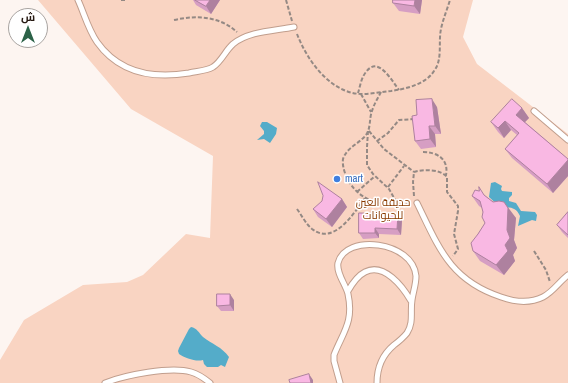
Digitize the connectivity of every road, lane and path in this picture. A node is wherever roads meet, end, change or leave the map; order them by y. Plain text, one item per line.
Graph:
1 (78, 0) edge
2 (121, 0) edge
3 (126, 0) edge
4 (286, 0) edge
5 (450, 0) edge
6 (174, 20) dead end
7 (294, 27) junction
8 (244, 38) junction
9 (399, 90) junction
10 (381, 92) junction
11 (359, 94) junction
12 (534, 111) dead end
13 (371, 112) junction
14 (420, 118) edge
15 (369, 130) junction
16 (568, 140) edge
17 (377, 141) junction
18 (422, 152) dead end
19 (404, 166) junction
20 (414, 172) junction
21 (446, 175) junction
22 (375, 176) junction
23 (387, 187) junction
24 (357, 192) junction
25 (365, 198) junction
26 (417, 203) junction
27 (398, 205) junction
28 (297, 209) dead end
29 (534, 252) dead end
30 (447, 260) junction
31 (568, 275) edge
32 (348, 290) junction
33 (553, 290) junction
34 (411, 301) junction
35 (106, 383) edge
36 (210, 383) edge
37 (340, 383) edge
38 (377, 383) edge

1 - 8 lane
2 - 3 path
4 - 7 path
5 - 9 path
6 - 8 path
7 - 8 lane
7 - 11 path
9 - 10 path
9 - 11 path
10 - 11 path
10 - 13 path
11 - 13 path
12 - 16 lane
13 - 15 path
14 - 17 path
15 - 17 path
15 - 22 path
15 - 24 path
17 - 19 path
18 - 21 path
19 - 20 path
19 - 23 path
20 - 21 path
20 - 26 path
21 - 30 path
22 - 23 path
22 - 24 path
23 - 27 path
24 - 25 path
25 - 27 path
25 - 28 path
26 - 27 path
26 - 30 lane
29 - 33 path
30 - 33 lane
31 - 33 lane
32 - 34 lane
32 - 34 lane
32 - 37 lane
34 - 38 lane
35 - 36 lane

